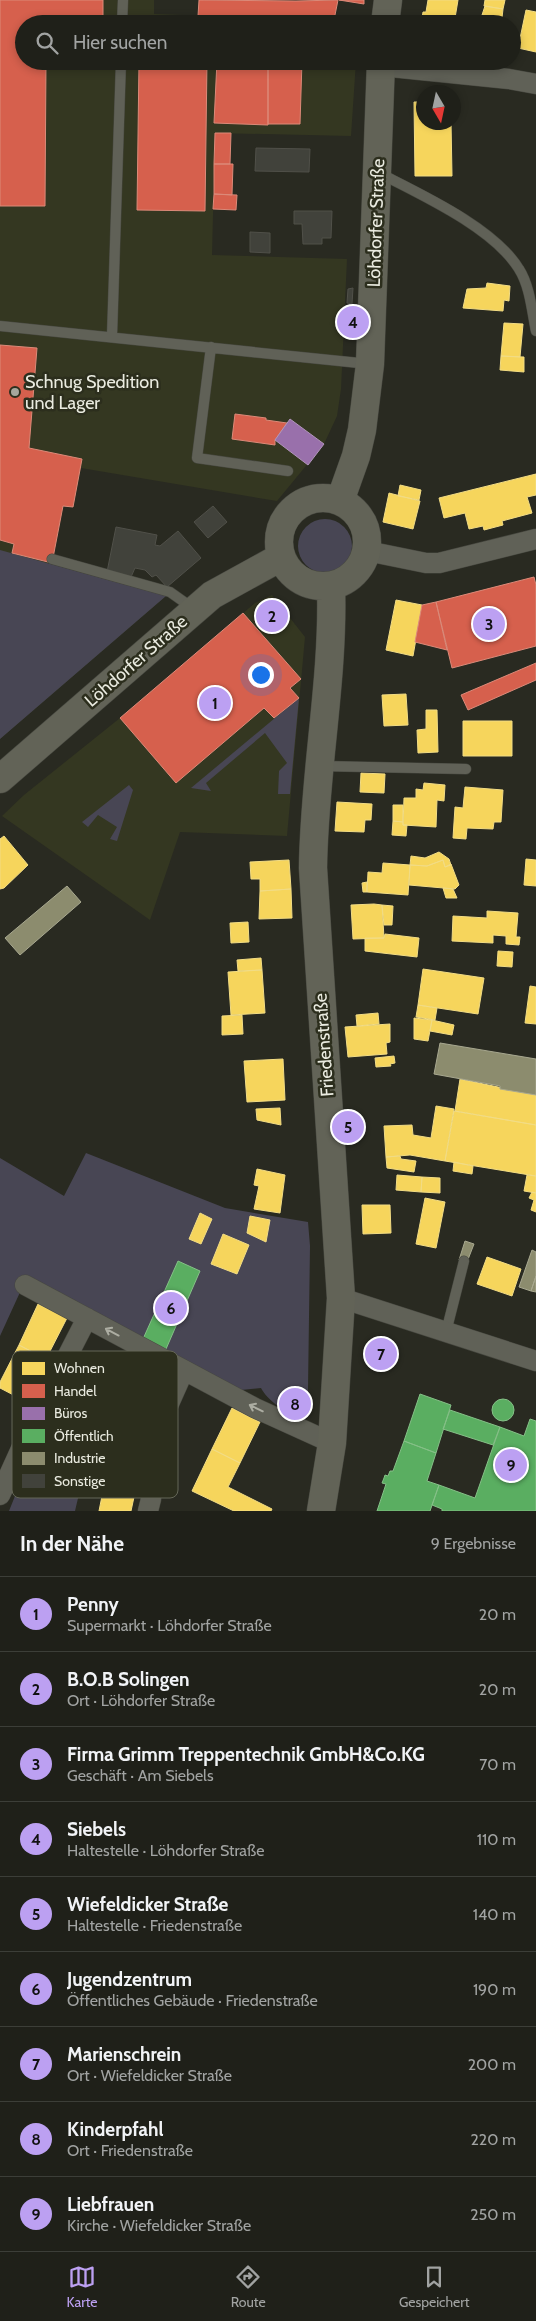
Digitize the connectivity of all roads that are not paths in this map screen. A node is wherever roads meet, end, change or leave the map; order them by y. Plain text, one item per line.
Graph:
1 (123, 0) edge
2 (388, 0) edge
3 (122, 15) edge
4 (386, 15) edge
5 (121, 70) edge
6 (381, 70) edge
7 (437, 70) edge
8 (536, 84) edge
9 (377, 171) junction
10 (0, 326) edge
11 (536, 331) edge
12 (112, 336) junction
13 (211, 347) junction
14 (370, 364) junction
15 (288, 471) dead end
16 (340, 501) junction
17 (536, 539) edge
18 (367, 552) junction
19 (281, 557) junction
20 (52, 559) dead end
21 (331, 586) junction
22 (195, 610) junction
23 (318, 766) junction
24 (466, 769) dead end
25 (0, 779) edge
26 (464, 1261) dead end
27 (26, 1285) dead end
28 (341, 1298) junction
29 (87, 1318) junction
30 (446, 1332) junction
31 (70, 1351) edge
32 (149, 1351) edge
33 (536, 1362) edge
34 (178, 1367) edge
35 (184, 1370) junction
36 (178, 1383) edge
37 (332, 1443) junction
38 (12, 1469) edge
39 (0, 1495) edge
40 (151, 1498) edge
41 (148, 1511) edge
42 (320, 1511) edge

1 - 3 lane
2 - 4 main road
5 - 12 lane
6 - 9 main road, Löhdorfer Straße
7 - 8 street
9 - 11 lane
9 - 14 main road, Löhdorfer Straße
10 - 12 lane
12 - 13 lane
13 - 14 lane
13 - 15 lane
14 - 16 main road, Löhdorfer Straße
16 - 18 main road
16 - 19 main road
17 - 18 street
18 - 21 main road
19 - 21 main road
19 - 22 main road, Löhdorfer Straße
20 - 22 lane
21 - 23 main road, Friedenstraße
22 - 25 main road, Löhdorfer Straße
23 - 24 lane
23 - 28 main road, Friedenstraße
26 - 30 lane
27 - 29 street
28 - 30 street
28 - 37 main road, Friedenstraße
29 - 31 street
32 -> 29 street
30 - 33 street
35 -> 34 street
35 - 36 street
37 -> 35 street
37 - 42 main road, Friedenstraße
38 - 39 street
40 - 41 street

